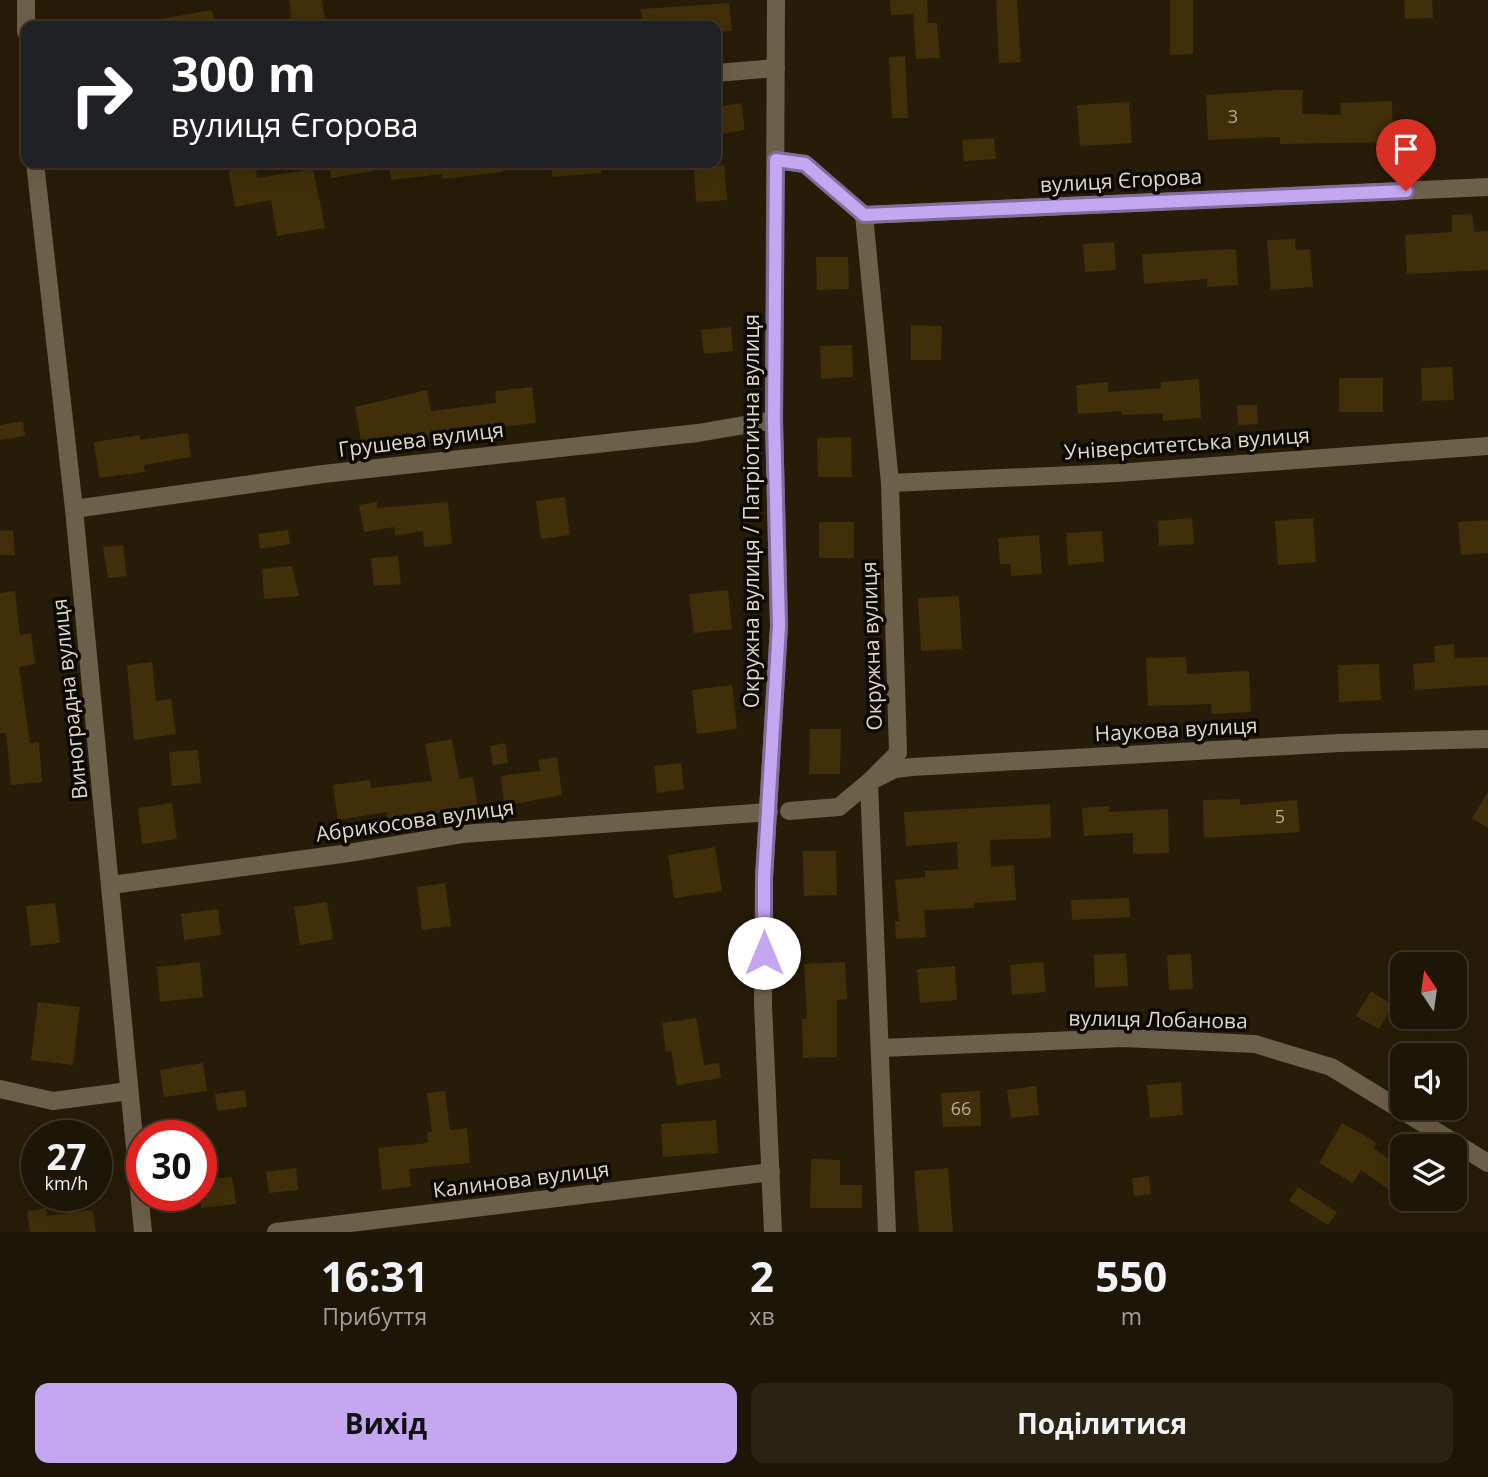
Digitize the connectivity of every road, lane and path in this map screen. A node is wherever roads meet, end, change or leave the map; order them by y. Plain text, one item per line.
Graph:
1 (26, 0) edge
2 (776, 0) edge
3 (26, 21) edge
4 (776, 68) junction
5 (721, 73) edge
6 (776, 160) junction
7 (36, 168) edge
8 (1488, 187) edge
9 (864, 215) junction
10 (774, 421) junction
11 (1488, 446) edge
12 (890, 483) junction
13 (74, 509) junction
14 (1488, 739) edge
15 (869, 782) junction
16 (789, 811) dead end
17 (769, 812) junction
18 (111, 885) junction
19 (881, 1048) junction
20 (0, 1089) edge
21 (129, 1091) junction
22 (1488, 1163) edge
23 (771, 1172) junction
24 (143, 1232) edge
25 (276, 1232) edge
26 (773, 1232) edge
27 (887, 1232) edge

1 - 3 street
2 - 4 street, Окружна вулиця / Патріотична вулиця
4 - 5 street
4 - 6 street, Окружна вулиця / Патріотична вулиця
6 - 9 street
6 - 10 street, Окружна вулиця / Патріотична вулиця
7 - 13 street, Виноградна вулиця
8 - 9 street, вулиця Єгорова
9 - 12 street, Окружна вулиця
10 - 13 street, Грушева вулиця
10 - 17 street, Окружна вулиця / Патріотична вулиця
11 - 12 street, Університетська вулиця
12 - 15 street, Окружна вулиця
13 - 18 street, Виноградна вулиця
14 - 15 street, Наукова вулиця
15 - 16 street
15 - 19 street
17 - 18 street, Абрикосова вулиця
17 - 23 street, Окружна вулиця / Патріотична вулиця
18 - 21 street, Виноградна вулиця
19 - 22 street, вулиця Лобанова
19 - 27 street
20 - 21 street
21 - 24 street, Виноградна вулиця
23 - 25 street, Калинова вулиця
23 - 26 street, Окружна вулиця / Патріотична вулиця

